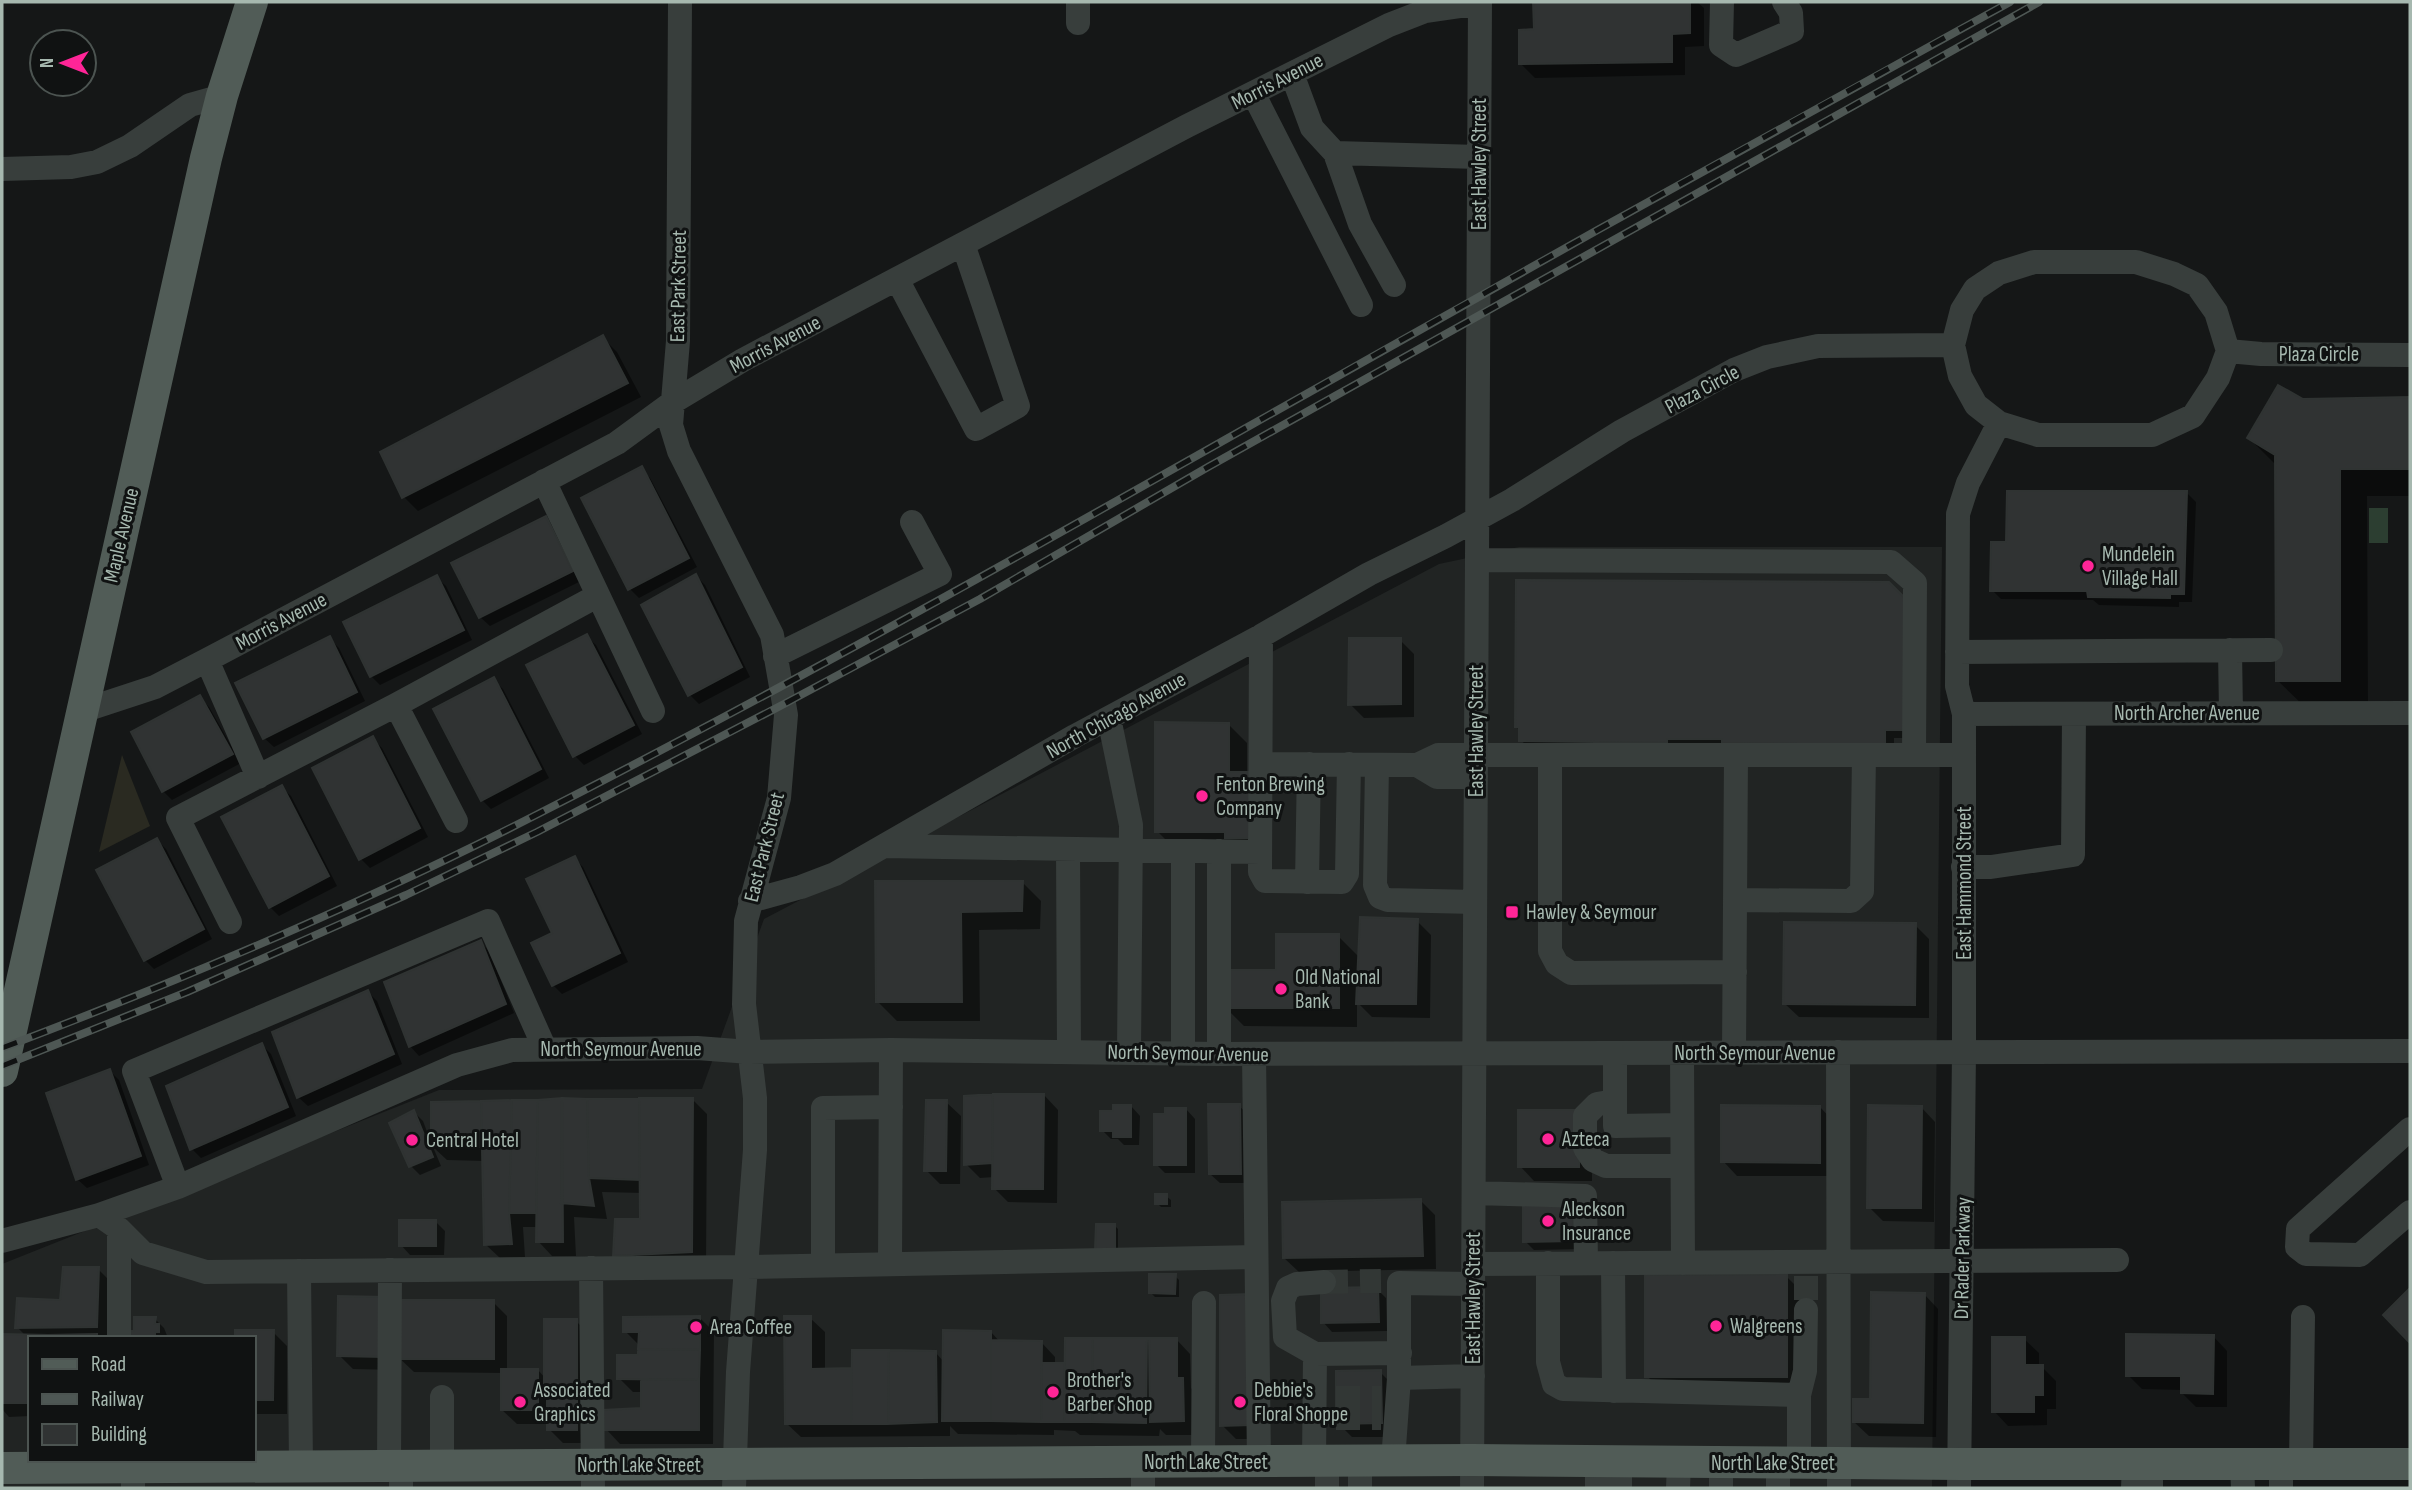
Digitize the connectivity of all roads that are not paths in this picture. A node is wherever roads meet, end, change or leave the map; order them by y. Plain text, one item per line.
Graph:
1 (252, 2) edge
2 (680, 2) edge
3 (1722, 2) edge
4 (1784, 2) edge
5 (1480, 3) edge
6 (1292, 74) junction
7 (1253, 93) junction
8 (222, 96) junction
9 (1335, 153) junction
10 (1479, 157) junction
11 (2, 169) edge
12 (963, 244) junction
13 (897, 279) junction
14 (1394, 285) dead end
15 (1361, 304) dead end
16 (1953, 345) junction
17 (2228, 351) junction
18 (2410, 355) edge
19 (673, 402) junction
20 (1999, 423) junction
21 (544, 481) junction
22 (1477, 519) junction
23 (912, 522) dead end
24 (1477, 560) junction
25 (597, 596) junction
26 (1261, 636) junction
27 (2230, 650) junction
28 (2271, 650) dead end
29 (1957, 652) junction
30 (775, 656) junction
31 (207, 660) junction
32 (396, 705) junction
33 (82, 711) junction
34 (653, 711) dead end
35 (2231, 713) junction
36 (2410, 713) edge
37 (1964, 714) junction
38 (2074, 714) junction
39 (1109, 718) junction
40 (1550, 755) junction
41 (1736, 755) junction
42 (1864, 755) junction
43 (1914, 755) junction
44 (1964, 755) junction
45 (1262, 764) junction
46 (1309, 764) junction
47 (1349, 764) junction
48 (1377, 765) junction
49 (1476, 766) junction
50 (258, 776) junction
51 (456, 821) dead end
52 (883, 846) junction
53 (1068, 849) junction
54 (1130, 850) junction
55 (1183, 851) junction
56 (1219, 852) junction
57 (1261, 852) junction
58 (1963, 867) junction
59 (1307, 882) junction
60 (1735, 900) junction
61 (750, 901) junction
62 (1475, 902) junction
63 (230, 922) dead end
64 (1735, 972) junction
65 (10, 988) edge
66 (545, 1049) junction
67 (891, 1051) junction
68 (1129, 1051) junction
69 (2410, 1051) edge
70 (750, 1052) junction
71 (1069, 1052) junction
72 (1838, 1052) junction
73 (1964, 1052) junction
74 (1183, 1053) junction
75 (1475, 1053) junction
76 (1615, 1053) junction
77 (1682, 1053) junction
78 (1734, 1053) junction
79 (1219, 1054) junction
80 (1254, 1054) junction
81 (2, 1071) edge
82 (1615, 1101) junction
83 (891, 1107) junction
84 (1682, 1125) junction
85 (2410, 1129) edge
86 (1682, 1166) junction
87 (177, 1186) junction
88 (1474, 1193) junction
89 (2410, 1212) edge
90 (99, 1215) junction
91 (119, 1229) junction
92 (2, 1241) edge
93 (1256, 1257) junction
94 (2117, 1259) dead end
95 (1837, 1261) junction
96 (1962, 1261) junction
97 (1586, 1263) junction
98 (1613, 1263) junction
99 (1682, 1263) junction
100 (890, 1264) junction
101 (1548, 1264) junction
102 (822, 1265) junction
103 (746, 1266) junction
104 (591, 1268) junction
105 (390, 1270) junction
106 (299, 1271) junction
107 (1473, 1274) junction
108 (1324, 1282) tunnel mouth
109 (1204, 1303) dead end
110 (1806, 1310) tunnel mouth
111 (2303, 1317) dead end
112 (119, 1336) edge
113 (1400, 1353) junction
114 (1315, 1354) junction
115 (1473, 1376) junction
116 (1615, 1391) junction
117 (1798, 1395) junction
118 (442, 1397) dead end
119 (1390, 1402) junction
120 (1393, 1461) junction
121 (1203, 1462) junction
122 (1259, 1462) junction
123 (2410, 1464) edge
124 (442, 1465) junction
125 (302, 1466) junction
126 (2, 1468) edge
127 (1323, 1470) edge
128 (126, 1471) edge
129 (1785, 1471) edge
130 (2288, 1472) edge
131 (397, 1473) edge
132 (1472, 1474) edge
133 (1143, 1475) edge
134 (1360, 1475) edge
135 (1609, 1475) edge
136 (1679, 1475) edge
137 (1721, 1475) edge
138 (734, 1476) edge
139 (1839, 1476) edge
140 (1959, 1476) edge
141 (2142, 1476) edge
142 (2243, 1476) edge
143 (238, 1477) edge
144 (593, 1477) edge
145 (69, 1478) edge

1 - 8 main road, Maple Avenue
2 - 19 street, East Park Street
3 - 4 street
5 - 6 street, Morris Avenue
5 - 10 street, East Hawley Street
6 - 7 street, Morris Avenue
6 - 9 street
7 - 12 street, Morris Avenue
7 - 15 street
8 - 11 street
8 - 33 main road, Maple Avenue
9 - 10 street
9 - 14 street
10 - 22 street, East Hawley Street
12 - 13 street, Morris Avenue
12 - 13 street
13 - 19 street, Morris Avenue
16 - 17 street
16 - 20 street
16 - 22 street, Plaza Circle
17 - 18 street, Plaza Circle
17 - 20 street
19 - 21 street, Morris Avenue
19 - 30 street, East Park Street
20 - 29 street, East Hammond Street
21 - 25 street
21 - 31 street, Morris Avenue
22 - 24 street, East Hawley Street
22 - 26 street, North Chicago Avenue
23 - 30 street
24 - 43 street
24 - 49 street, East Hawley Street
25 - 32 street
25 - 34 street
26 - 39 street, North Chicago Avenue
26 - 45 street
27 - 28 street
27 - 29 street
27 - 35 street
29 - 37 street, East Hammond Street
30 - 61 street, East Park Street
31 - 33 street, Morris Avenue
31 - 50 street
32 - 50 street
32 - 51 street
33 - 65 main road, Maple Avenue
35 - 36 street, North Archer Avenue
35 - 38 street, North Archer Avenue
37 - 38 street, North Archer Avenue
37 - 44 street, East Hammond Street
38 - 58 street
39 - 52 street, North Chicago Avenue
39 - 54 street
40 - 41 street
40 - 49 street
40 - 64 street
41 - 42 street
41 - 60 street
42 - 43 street
42 - 60 street
43 - 44 street
44 - 58 street, East Hammond Street
45 - 46 street
45 - 57 street
46 - 47 street
46 - 59 street
47 - 48 street
47 - 59 street
48 - 49 street
48 - 62 street
49 - 62 street, East Hawley Street
50 - 63 street
52 - 53 street
52 - 61 street, North Chicago Avenue
53 - 54 street
53 - 71 street
54 - 55 street
54 - 68 street
55 - 56 street
55 - 74 street
56 - 57 street
56 - 79 street
57 - 59 street
58 - 73 street, East Hammond Street
60 - 64 street
61 - 70 street, East Park Street
62 - 75 street, East Hawley Street
64 - 78 street
65 - 81 main road, Maple Avenue
66 - 70 street, North Seymour Avenue
66 - 87 street, North Seymour Avenue
66 - 87 street
67 - 70 street, North Seymour Avenue
67 - 71 street, North Seymour Avenue
67 - 83 street
68 - 71 street, North Seymour Avenue
68 - 74 street, North Seymour Avenue
69 - 73 street, North Seymour Avenue
70 - 103 street, East Park Street
72 - 73 street, North Seymour Avenue
72 - 78 street, North Seymour Avenue
72 - 95 street
73 - 96 street, Dr Rader Parkway
74 - 79 street, North Seymour Avenue
75 - 76 street, North Seymour Avenue
75 - 80 street, North Seymour Avenue
75 - 88 street, East Hawley Street
76 - 77 street, North Seymour Avenue
76 - 82 street
77 - 78 street, North Seymour Avenue
77 - 84 street
79 - 80 street, North Seymour Avenue
80 - 93 street
82 - 84 street
82 - 86 street
83 - 100 street
83 - 102 street
84 - 86 street
85 - 89 street
86 - 99 street
87 - 90 street, North Seymour Avenue
88 - 97 street
88 - 107 street, East Hawley Street
90 - 91 street
90 - 92 street, North Seymour Avenue
91 - 106 street
91 - 112 street
93 - 100 street
93 - 122 street
94 - 96 street
95 - 96 street
95 - 99 street
95 - 139 street
96 - 140 street, Dr Rader Parkway
97 - 98 street
97 - 101 street
98 - 99 street
98 - 116 street
100 - 102 street
101 - 107 street
101 - 116 street
102 - 103 street
103 - 104 street
103 - 138 street, East Park Street
104 - 105 street
104 - 144 street
105 - 106 street
105 - 131 street
106 - 125 street
107 - 113 street
107 - 115 street, East Hawley Street
108 - 114 street
109 - 121 street
110 - 117 street
111 - 130 street
113 - 114 street
113 - 119 street
114 - 127 street
115 - 119 street
115 - 132 street, East Hawley Street
116 - 117 street
117 - 129 street
118 - 124 street
119 - 120 street
120 - 132 main road, North Lake Street
120 - 134 main road, North Lake Street
121 - 122 main road, North Lake Street
121 - 133 main road, North Lake Street
122 - 127 main road, North Lake Street
123 - 130 main road, North Lake Street
124 - 131 main road, North Lake Street
124 - 144 main road, North Lake Street
125 - 131 main road, North Lake Street
125 - 143 main road, North Lake Street
126 - 145 main road, North Lake Street
127 - 134 main road, North Lake Street
128 - 143 main road, North Lake Street
128 - 145 main road, North Lake Street
129 - 137 main road, North Lake Street
129 - 139 main road, North Lake Street
130 - 142 main road, North Lake Street
132 - 135 main road, North Lake Street
133 - 138 main road, North Lake Street
135 - 136 main road, North Lake Street
136 - 137 main road, North Lake Street
138 - 144 main road, North Lake Street
139 - 140 main road, North Lake Street
140 - 141 main road, North Lake Street
141 - 142 main road, North Lake Street

